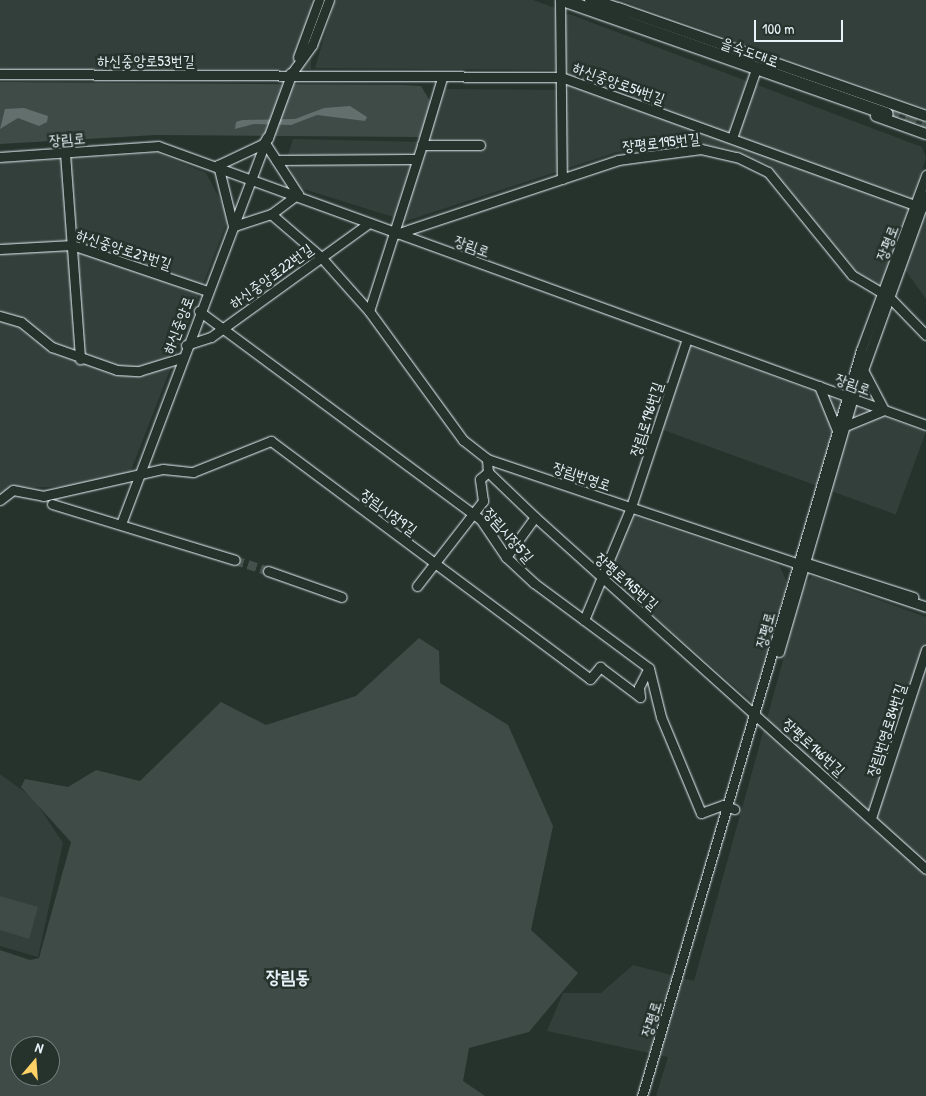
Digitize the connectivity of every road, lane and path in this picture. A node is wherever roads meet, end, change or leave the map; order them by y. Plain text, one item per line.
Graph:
1 (319, 0) edge
2 (328, 0) edge
3 (561, 0) edge
4 (591, 0) edge
5 (606, 10) junction
6 (755, 72) junction
7 (0, 74) edge
8 (291, 76) junction
9 (561, 77) junction
10 (442, 78) junction
11 (889, 111) tunnel mouth
12 (926, 116) edge
13 (926, 134) edge
14 (732, 138) junction
15 (266, 141) junction
16 (422, 145) junction
17 (480, 145) dead end
18 (65, 153) junction
19 (0, 157) edge
20 (416, 159) junction
21 (276, 160) junction
22 (218, 165) junction
23 (926, 176) edge
24 (252, 177) junction
25 (562, 179) junction
26 (298, 194) junction
27 (926, 196) edge
28 (919, 207) junction
29 (271, 214) junction
30 (369, 223) junction
31 (232, 226) junction
32 (396, 234) junction
33 (72, 245) junction
34 (0, 250) edge
35 (320, 256) junction
36 (207, 291) junction
37 (886, 296) junction
38 (199, 311) junction
39 (369, 312) junction
40 (0, 316) edge
41 (223, 327) junction
42 (926, 335) edge
43 (687, 339) junction
44 (186, 345) junction
45 (80, 358) junction
46 (181, 358) junction
47 (863, 370) junction
48 (819, 386) junction
49 (850, 398) junction
50 (884, 410) junction
51 (926, 425) edge
52 (841, 428) junction
53 (487, 459) junction
54 (488, 472) junction
55 (139, 474) junction
56 (0, 500) edge
57 (52, 504) dead end
58 (631, 507) junction
59 (472, 513) junction
60 (535, 517) junction
61 (121, 524) junction
62 (506, 557) junction
63 (235, 560) tunnel mouth
64 (434, 563) junction
65 (801, 564) junction
66 (268, 571) tunnel mouth
67 (603, 578) junction
68 (416, 586) dead end
69 (342, 597) dead end
70 (926, 602) edge
71 (926, 607) edge
72 (584, 620) junction
73 (926, 650) edge
74 (649, 668) junction
75 (758, 714) junction
76 (731, 808) junction
77 (871, 818) junction
78 (926, 869) edge
79 (655, 1064) junction
80 (642, 1096) edge
81 (648, 1096) edge

1 - 8 street, 하신중앙로
2 - 8 street
3 - 5 highway, 을숙도대로
3 - 9 street
4 - 5 highway, 을숙도대로
5 - 6 main road, 을숙도대로
5 - 11 highway
5 - 12 main road, 을숙도대로
6 - 13 main road, 을숙도대로
6 - 14 street
7 - 8 street, 하신중앙로53번길
8 - 10 street, 하신중앙로54번길
8 - 15 street, 하신중앙로
9 - 10 street, 하신중앙로54번길
9 - 14 street, 하신중앙로54번길
9 - 25 street
10 - 16 street
14 - 28 street, 하신중앙로54번길
15 - 21 street
15 - 22 street
15 - 24 street, 하신중앙로
16 - 17 street
16 - 20 street
18 - 19 street, 장림로
18 - 22 street, 장림로
18 - 33 street
20 - 21 street
20 - 32 street
21 - 26 street
22 - 24 street, 장림로
22 - 31 street
23 - 28 street, 장평로
24 - 26 street, 장림로
24 - 31 street, 하신중앙로
25 - 32 street, 장평로195번길
25 - 37 street, 장평로195번길
26 - 29 street
26 - 30 street, 장림로
27 - 28 street, 장평로
28 - 37 street, 장평로
29 - 31 street
29 - 35 street, 장림번영로
30 - 32 street, 장림로
30 - 35 street, 하신중앙로22번길
31 - 36 street, 하신중앙로
32 - 39 street
32 - 43 street, 장림로
33 - 34 street, 하신중앙로27번길
33 - 36 street, 하신중앙로27번길
33 - 45 street
35 - 39 street, 장림번영로
35 - 41 street, 하신중앙로22번길
36 - 38 street, 하신중앙로
37 - 42 street, 장평로195번길
37 - 47 street, 장평로
37 - 49 street, 장평로
38 - 41 street, 장림시장5길
38 - 44 street, 하신중앙로
39 - 53 street, 장림번영로
40 - 45 street
41 - 44 street, 하신중앙로22번길
41 - 59 street, 장림시장5길
43 - 48 street, 장림로
43 - 58 street, 장림로196번길
44 - 46 street, 하신중앙로
45 - 46 street
46 - 55 street, 하신중앙로
47 - 49 street, 장평로
47 - 50 street
48 - 49 street, 장림로
48 - 52 street
49 - 50 street, 장림로
49 - 52 street, 장평로
50 - 51 street, 장림로
50 - 52 street
52 - 65 street, 장평로
53 - 54 street
53 - 58 street, 장림번영로
54 - 59 street
54 - 60 street, 장평로145번길
55 - 56 street
55 - 61 street, 하신중앙로
55 - 64 street, 장림시장9길
57 - 61 street
58 - 65 street, 장림번영로
58 - 67 street, 장림로196번길
59 - 62 street, 장림시장5길
59 - 64 street
60 - 62 street
60 - 67 street, 장평로145번길
61 - 63 street
62 - 72 street, 장림시장5길
64 - 68 street
64 - 74 street, 장림시장9길
65 - 70 street
65 - 71 street
65 - 75 street, 장평로
66 - 69 street
67 - 72 street, 장림로196번길
67 - 75 street, 장평로145번길
72 - 74 street, 장림시장5길
73 - 77 street, 장림번영로84번길
74 - 76 street
75 - 76 street, 장평로
75 - 77 street, 장평로146번길
76 - 79 street, 장평로
77 - 78 street, 장평로146번길
79 - 80 street, 장평로
79 - 81 street, 장평로

